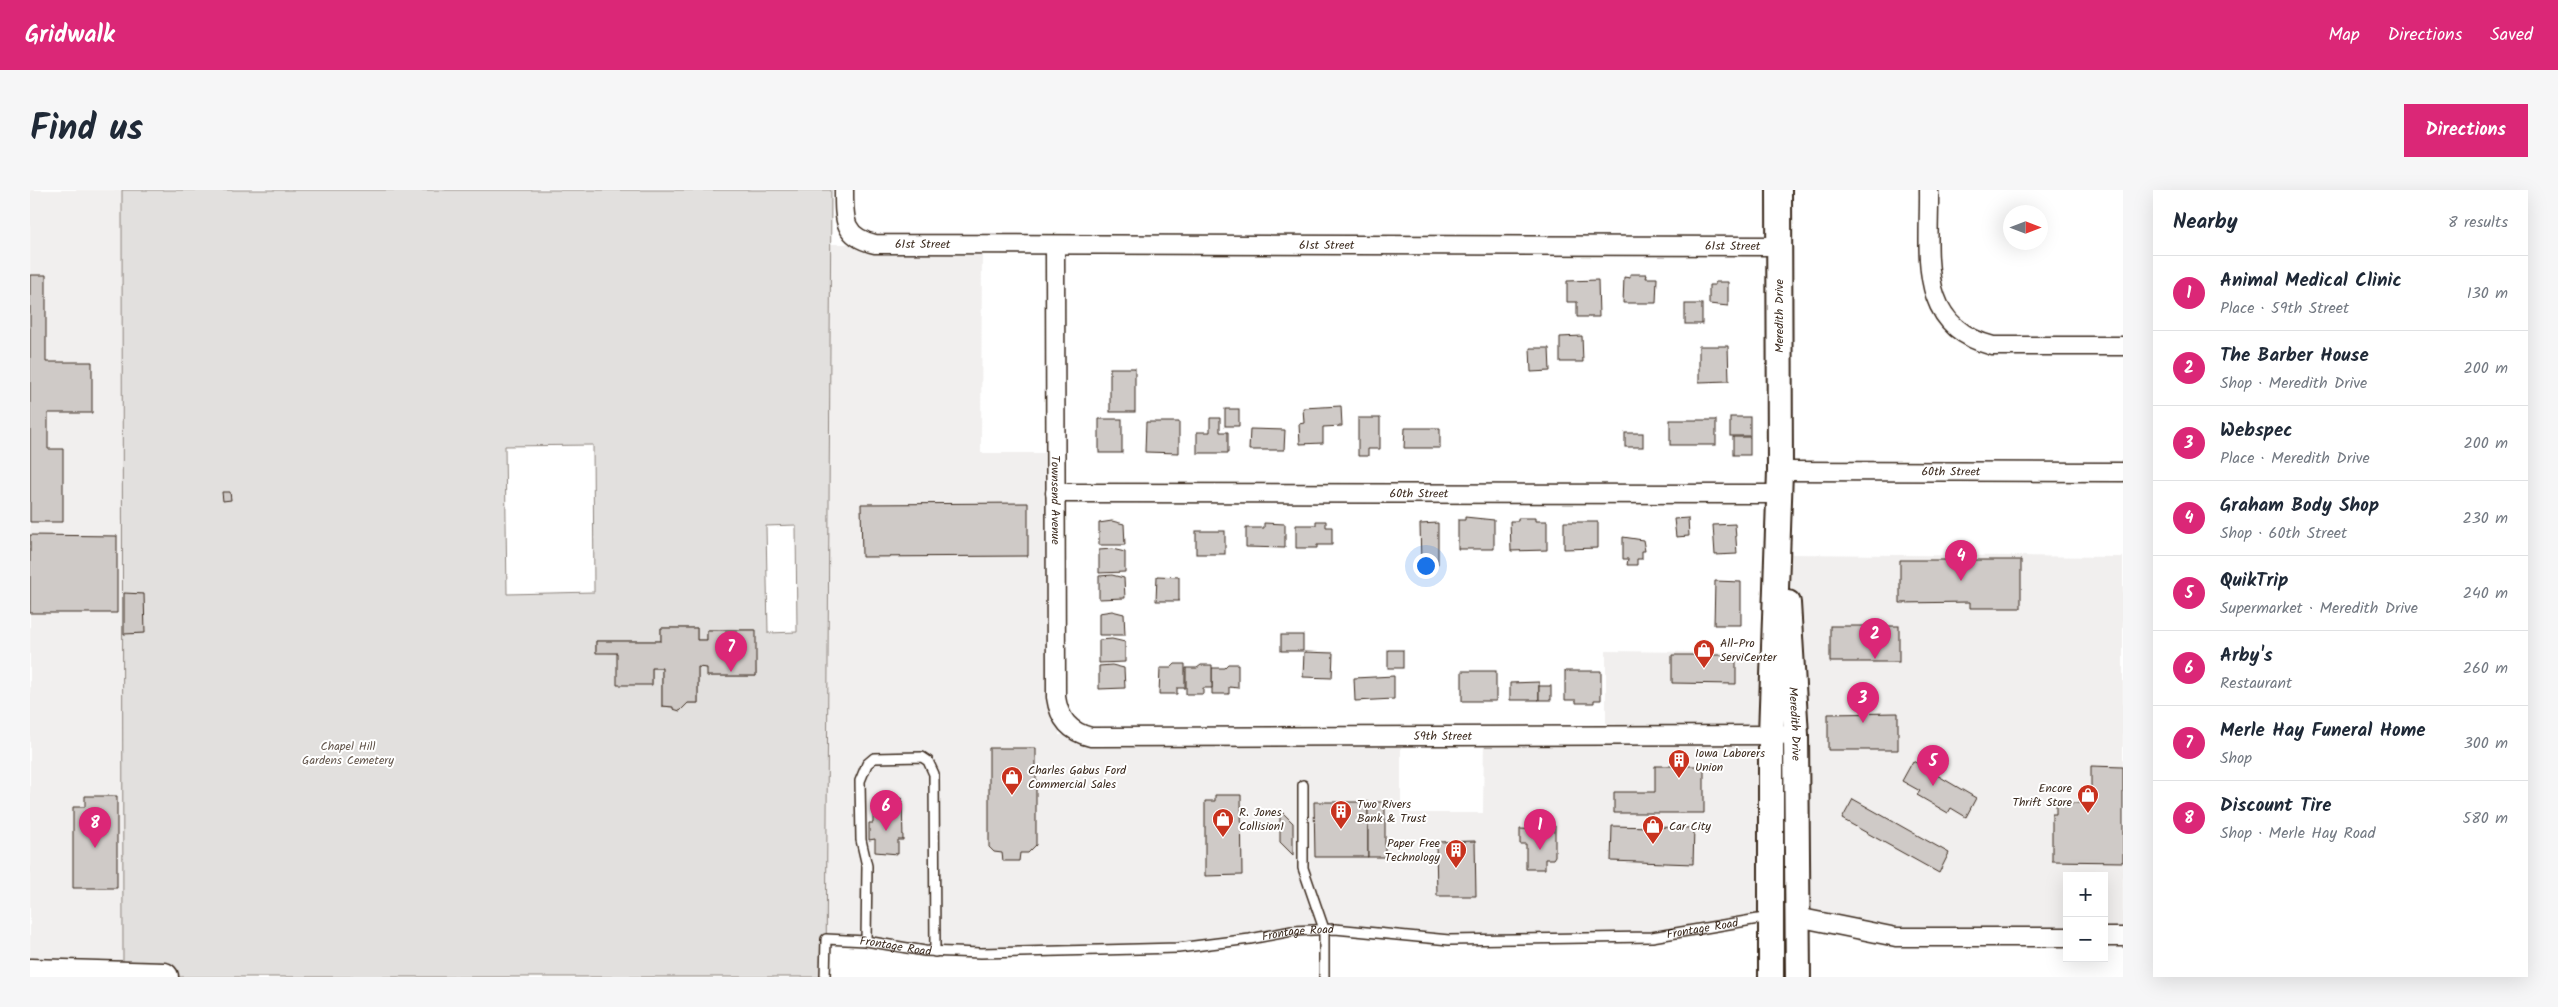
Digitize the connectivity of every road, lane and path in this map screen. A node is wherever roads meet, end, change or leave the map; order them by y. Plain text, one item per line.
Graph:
1 (844, 190) edge
2 (1779, 190) edge
3 (1930, 190) edge
4 (1055, 245) junction
5 (1779, 246) junction
6 (2123, 346) edge
7 (2123, 472) edge
8 (1780, 486) junction
9 (1055, 493) junction
10 (1770, 735) junction
11 (1796, 735) junction
12 (1091, 737) joint
13 (1303, 785) dead end
14 (1771, 917) junction
15 (1798, 917) junction
16 (1324, 929) junction
17 (2063, 937) edge
18 (2108, 937) edge
19 (2123, 937) edge
20 (866, 941) junction
21 (935, 952) junction
22 (30, 973) edge
23 (106, 976) edge
24 (164, 977) edge
25 (826, 977) edge
26 (1324, 977) edge
27 (1771, 977) edge
28 (1798, 977) edge

1 - 4 street, 61st Street
2 - 5 main road, Meredith Drive
3 - 6 street
4 - 5 street, 61st Street
4 - 9 street, Townsend Avenue
5 - 8 main road, Meredith Drive
7 - 8 street, 60th Street
8 - 9 street, 60th Street
8 - 10 main road, Meredith Drive
8 - 11 main road, Meredith Drive
9 - 12 street, Townsend Avenue
10 - 11 street, 59th Street
10 - 12 street, 59th Street
10 - 14 main road, Meredith Drive
11 - 15 main road, Meredith Drive
13 - 16 lane
14 - 16 lane, Frontage Road
14 - 27 main road, Meredith Drive
15 - 17 street
15 - 28 main road, Meredith Drive
16 - 21 lane, Frontage Road
16 - 26 lane
18 - 19 street
20 - 21 lane, Frontage Road
20 - 21 lane
20 - 25 lane, Frontage Road
22 - 23 main road
23 - 24 main road

